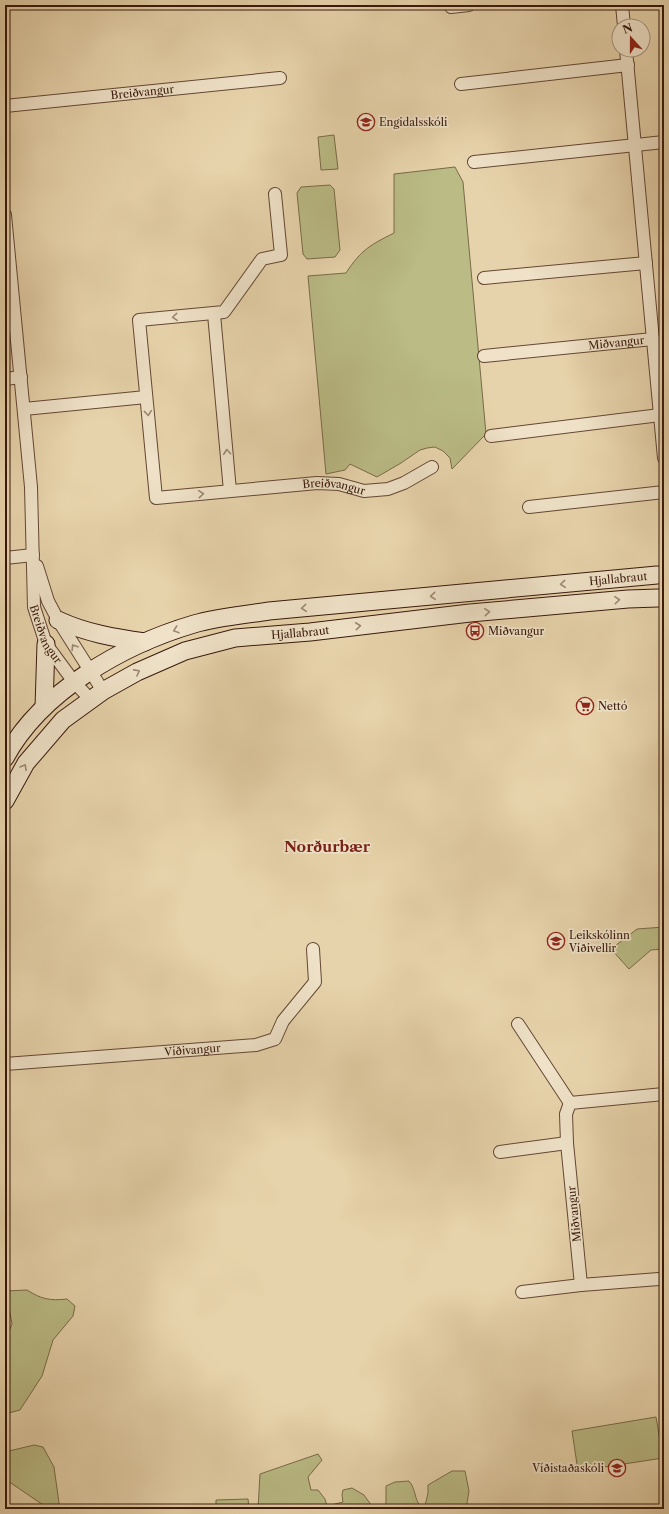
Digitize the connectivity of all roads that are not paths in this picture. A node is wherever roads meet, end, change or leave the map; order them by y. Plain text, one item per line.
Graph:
1 (469, 5) edge
2 (622, 5) edge
3 (451, 7) dead end
4 (623, 18) edge
5 (627, 58) edge
6 (628, 66) junction
7 (280, 78) dead end
8 (461, 84) dead end
9 (5, 106) edge
10 (664, 142) edge
11 (636, 145) junction
12 (474, 162) dead end
13 (275, 194) dead end
14 (5, 215) edge
15 (6, 236) edge
16 (646, 263) junction
17 (484, 278) dead end
18 (214, 314) junction
19 (653, 339) junction
20 (484, 356) dead end
21 (21, 377) junction
22 (5, 379) edge
23 (146, 397) junction
24 (24, 409) junction
25 (660, 415) junction
26 (491, 436) dead end
27 (664, 458) edge
28 (432, 467) dead end
29 (230, 491) junction
30 (664, 492) edge
31 (529, 507) dead end
32 (33, 555) junction
33 (5, 558) edge
34 (661, 570) edge
35 (661, 602) edge
36 (58, 620) junction
37 (145, 642) junction
38 (46, 644) junction
39 (89, 672) junction
40 (74, 682) junction
41 (97, 695) junction
42 (44, 707) junction
43 (5, 758) edge
44 (5, 801) edge
45 (313, 948) dead end
46 (518, 1024) dead end
47 (5, 1064) edge
48 (664, 1094) edge
49 (570, 1103) junction
50 (567, 1143) junction
51 (500, 1152) dead end
52 (659, 1279) dead end
53 (582, 1285) junction
54 (522, 1292) dead end

1 - 3 street
2 - 4 street
5 - 6 street, Miðvangur
6 - 8 street
6 - 11 street, Miðvangur
7 - 9 street, Breiðvangur
10 - 11 street
11 - 12 street
11 - 16 street, Miðvangur
13 - 18 street, Breiðvangur
14 - 15 street, Breiðvangur
15 - 21 street, Breiðvangur
16 - 17 street
16 - 19 street, Miðvangur
18 -> 23 street, Breiðvangur
29 -> 18 street
19 - 20 street, Miðvangur
19 - 25 street, Miðvangur
21 - 22 street
21 - 24 street, Breiðvangur
23 - 24 street
23 -> 29 street, Breiðvangur
24 - 32 street, Breiðvangur
25 - 26 street
25 - 27 street, Miðvangur
28 - 29 street, Breiðvangur
30 - 31 street
32 - 33 street
32 - 36 street, Breiðvangur
32 - 38 street, Breiðvangur
34 - 35 main road
34 -> 37 main road, Hjallabraut
41 -> 35 main road, Hjallabraut
36 - 37 main road
39 -> 36 street, Breiðvangur
37 - 39 main road, Hjallabraut
38 - 40 street, Breiðvangur
38 - 42 main road
39 - 40 main road, Hjallabraut
39 - 41 street, Breiðvangur
40 - 41 street, Breiðvangur
40 - 42 main road, Hjallabraut
44 -> 41 main road, Hjallabraut
42 - 43 main road, Hjallabraut
45 - 47 street, Víðivangur
46 - 49 street
48 - 49 street
49 - 50 street, Miðvangur
50 - 51 street
50 - 53 street, Miðvangur
52 - 53 street
53 - 54 street

